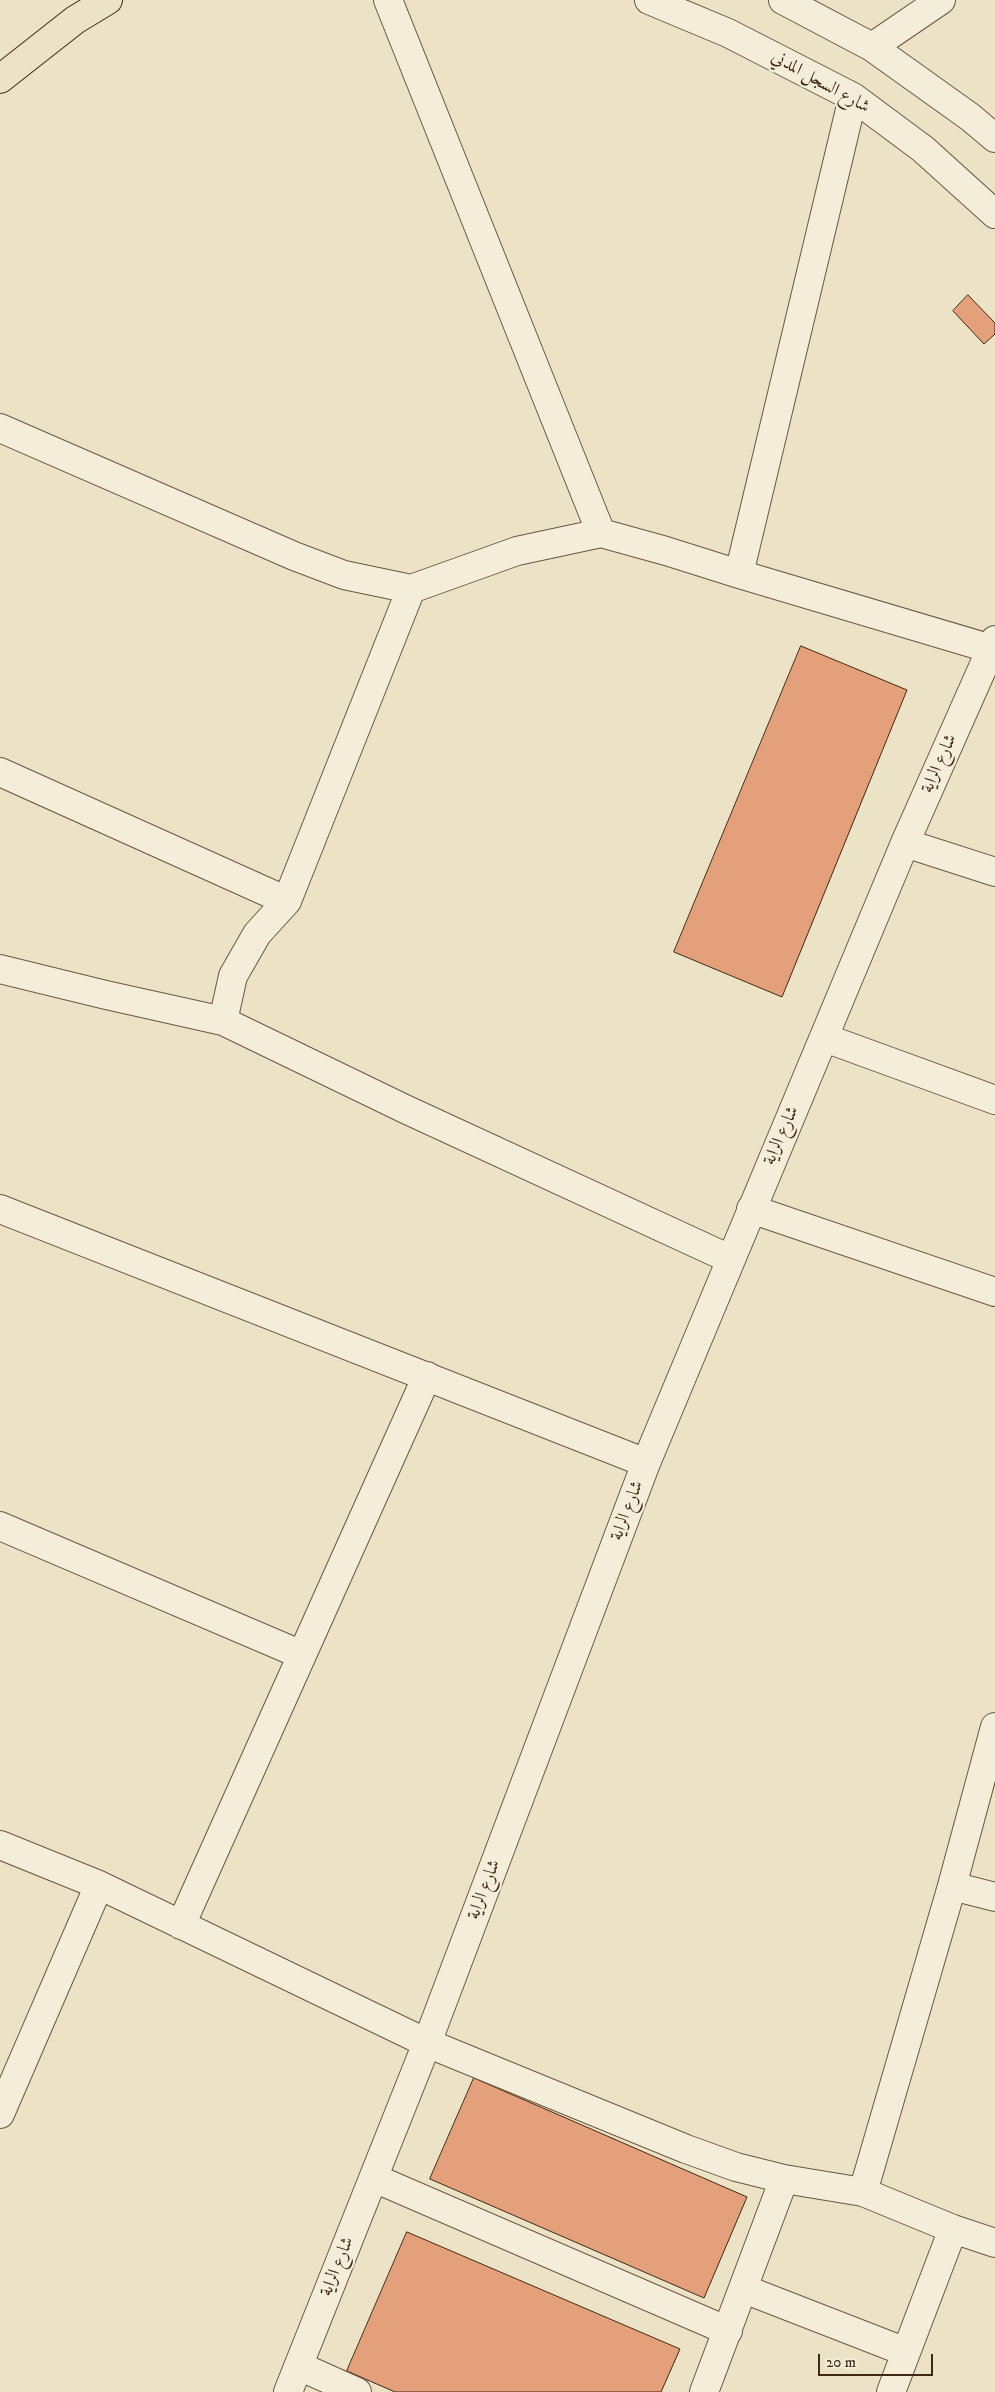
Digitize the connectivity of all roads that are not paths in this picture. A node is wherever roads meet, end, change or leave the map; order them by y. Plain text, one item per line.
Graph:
1 (108, 0) edge
2 (388, 0) edge
3 (649, 0) edge
4 (783, 0) edge
5 (941, 0) edge
6 (872, 47) junction
7 (0, 79) edge
8 (853, 97) junction
9 (995, 138) edge
10 (995, 214) edge
11 (0, 428) edge
12 (601, 533) junction
13 (739, 574) junction
14 (411, 589) junction
15 (994, 647) edge
16 (0, 772) edge
17 (905, 843) junction
18 (995, 872) edge
19 (288, 900) junction
20 (0, 969) edge
21 (223, 1021) junction
22 (825, 1038) junction
23 (995, 1100) edge
24 (0, 1209) edge
25 (751, 1209) junction
26 (730, 1259) junction
27 (995, 1292) edge
28 (427, 1376) junction
29 (646, 1463) junction
30 (0, 1526) edge
31 (302, 1655) junction
32 (995, 1727) edge
33 (0, 1845) edge
34 (99, 1885) junction
35 (952, 1886) junction
36 (995, 1897) edge
37 (181, 1925) junction
38 (427, 2043) junction
39 (9, 2067) edge
40 (0, 2114) edge
41 (374, 2178) junction
42 (784, 2179) junction
43 (863, 2192) junction
44 (953, 2229) junction
45 (995, 2243) edge
46 (744, 2289) junction
47 (728, 2331) junction
48 (906, 2352) junction
49 (299, 2366) junction
50 (288, 2392) edge
51 (357, 2392) edge
52 (704, 2392) edge
53 (891, 2392) edge

1 - 7 main road
2 - 12 street
3 - 8 street, شارع السجل المدني
4 - 6 street
5 - 6 street
6 - 9 street
8 - 10 street, شارع السجل المدني
8 - 13 street
11 - 14 street
12 - 13 street
12 - 14 street
13 - 15 street
14 - 19 street
15 - 17 street, شارع الراية
16 - 19 street
17 - 18 street
17 - 22 street, شارع الراية
19 - 21 street
20 - 21 street
21 - 26 street
22 - 23 street
22 - 25 street, شارع الراية
24 - 28 street
25 - 26 street, شارع الراية
25 - 27 street
26 - 29 street, شارع الراية
28 - 29 street
28 - 31 street
29 - 38 street, شارع الراية
30 - 31 street
31 - 37 street
32 - 35 street
33 - 34 street
34 - 37 street
34 - 39 street
35 - 36 street
35 - 43 street
37 - 38 street
38 - 41 street, شارع الراية
38 - 42 street
39 - 40 street
41 - 47 street
41 - 49 street, شارع الراية
42 - 43 street
42 - 46 street
43 - 44 street
44 - 45 street
44 - 48 street
46 - 47 street
46 - 48 street
47 - 52 street
48 - 53 street
49 - 50 street, شارع الراية
49 - 51 street

